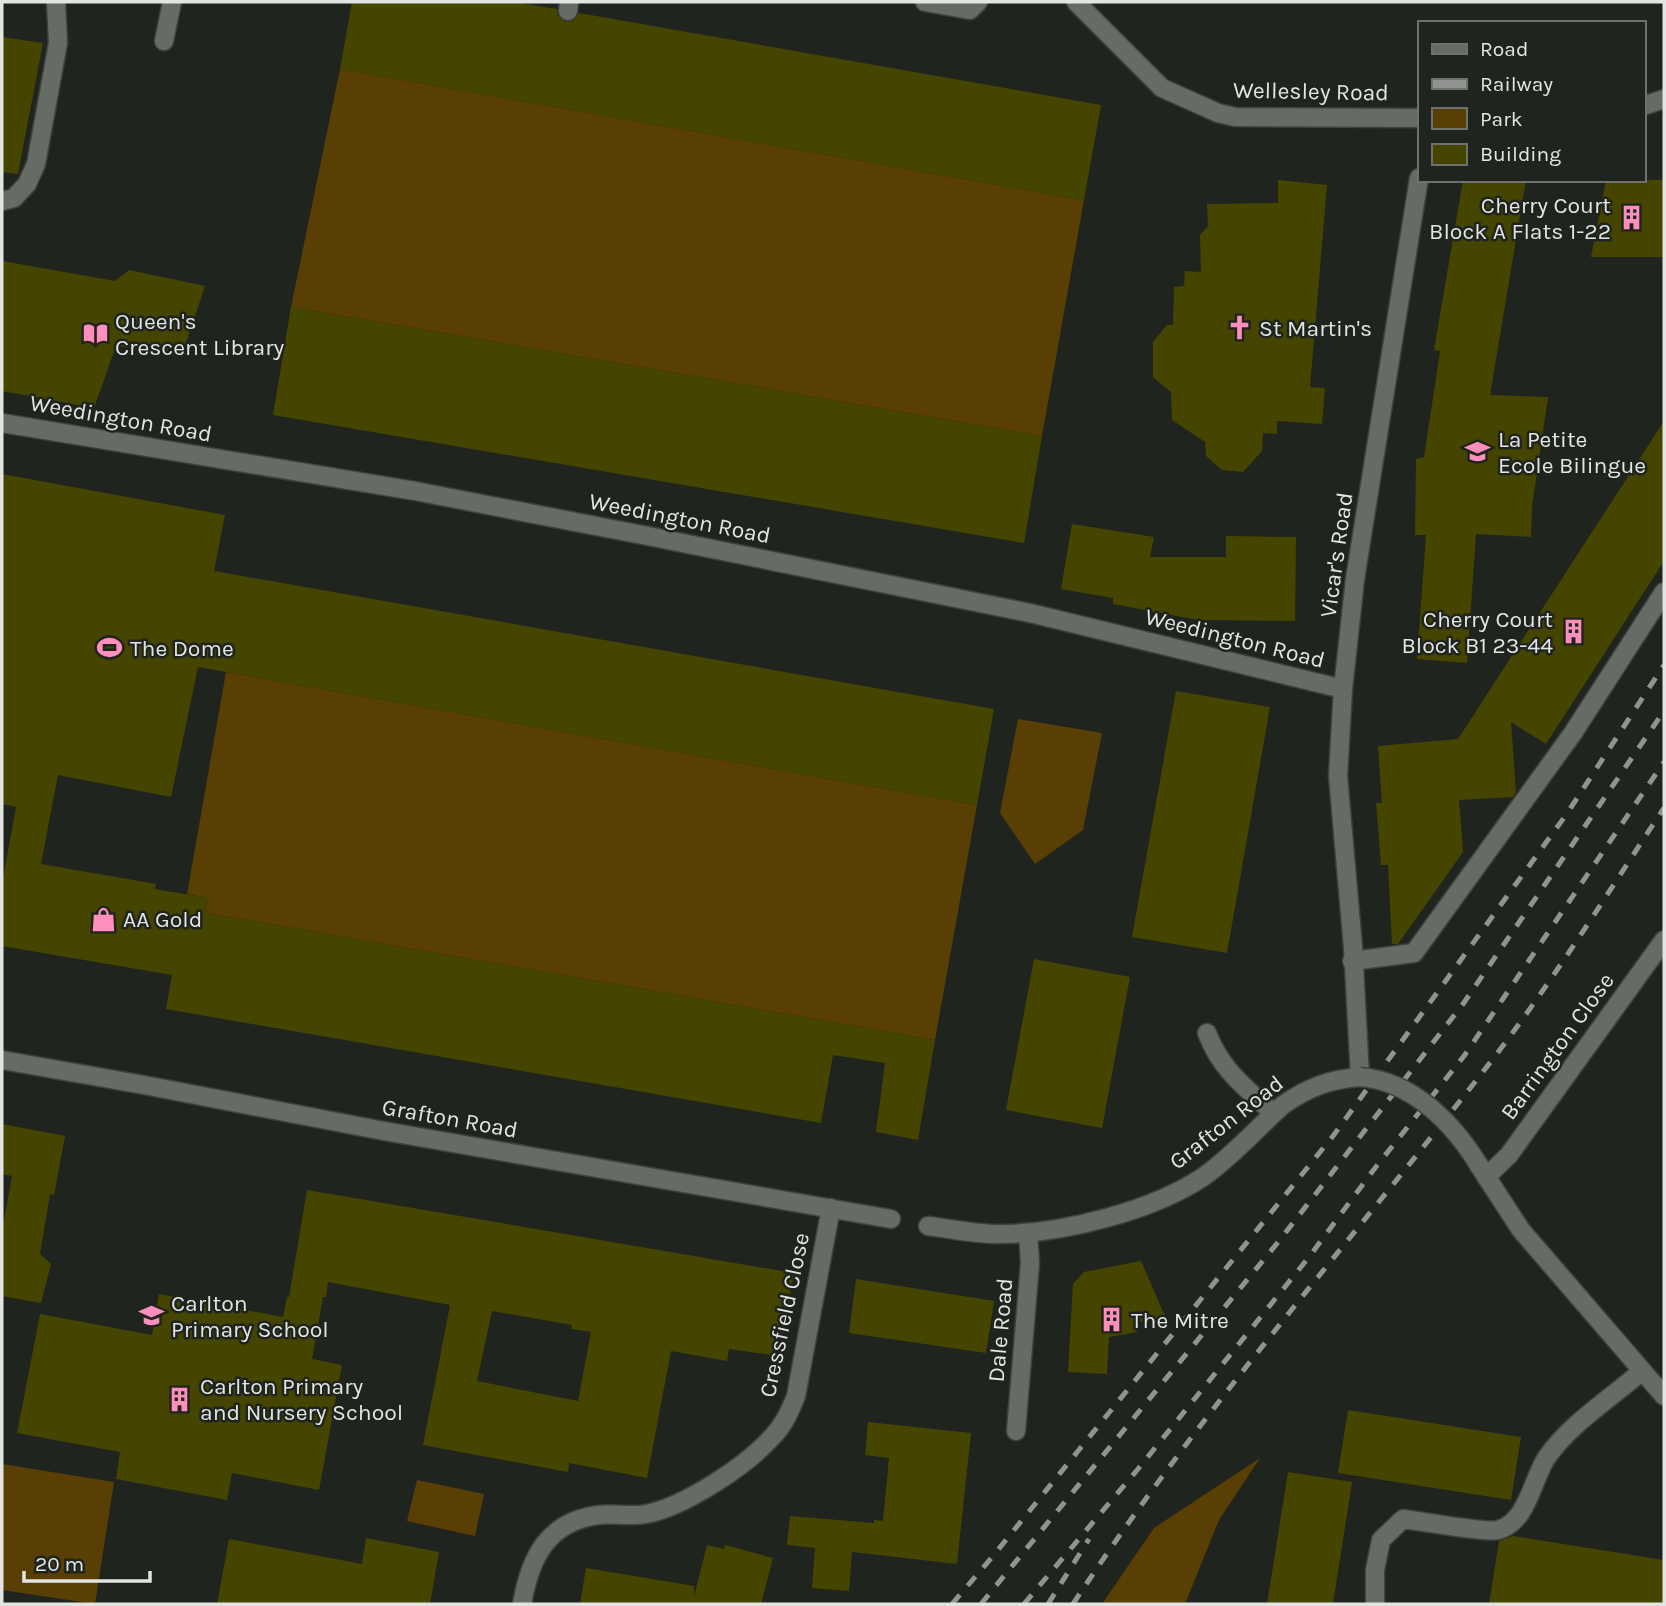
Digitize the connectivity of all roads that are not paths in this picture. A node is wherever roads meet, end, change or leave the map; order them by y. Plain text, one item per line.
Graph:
1 (56, 2) edge
2 (172, 2) edge
3 (925, 2) edge
4 (978, 2) edge
5 (1076, 2) edge
6 (164, 41) dead end
7 (1664, 99) edge
8 (1645, 105) edge
9 (1418, 118) edge
10 (1418, 182) edge
11 (2, 201) edge
12 (2, 423) edge
13 (1664, 593) edge
14 (1343, 689) junction
15 (1664, 940) edge
16 (1352, 961) junction
17 (1207, 1032) dead end
18 (2, 1060) edge
19 (1360, 1077) junction
20 (1273, 1114) junction
21 (1483, 1172) junction
22 (831, 1208) junction
23 (891, 1219) dead end
24 (928, 1226) dead end
25 (1028, 1233) junction
26 (1642, 1371) junction
27 (1664, 1396) edge
28 (1016, 1431) dead end
29 (522, 1604) edge
30 (1374, 1604) edge

1 - 11 street
2 - 6 street
3 - 4 street
5 - 9 street, Wellesley Road
7 - 8 street
10 - 14 street, Vicar's Road
12 - 14 street, Weedington Road
13 - 16 street
14 - 16 street, Vicar's Road
15 - 21 street, Barrington Close
16 - 19 street, Vicar's Road
17 - 20 street
18 - 22 street, Grafton Road
19 - 20 street, Grafton Road
19 - 21 street, Grafton Road, bridge
20 - 25 street, Grafton Road
21 - 26 street, Grafton Road
22 - 23 street, Grafton Road
22 - 29 street, Cressfield Close
24 - 25 street, Grafton Road
25 - 28 street, Dale Road
26 - 27 street, Grafton Road
26 - 30 street

